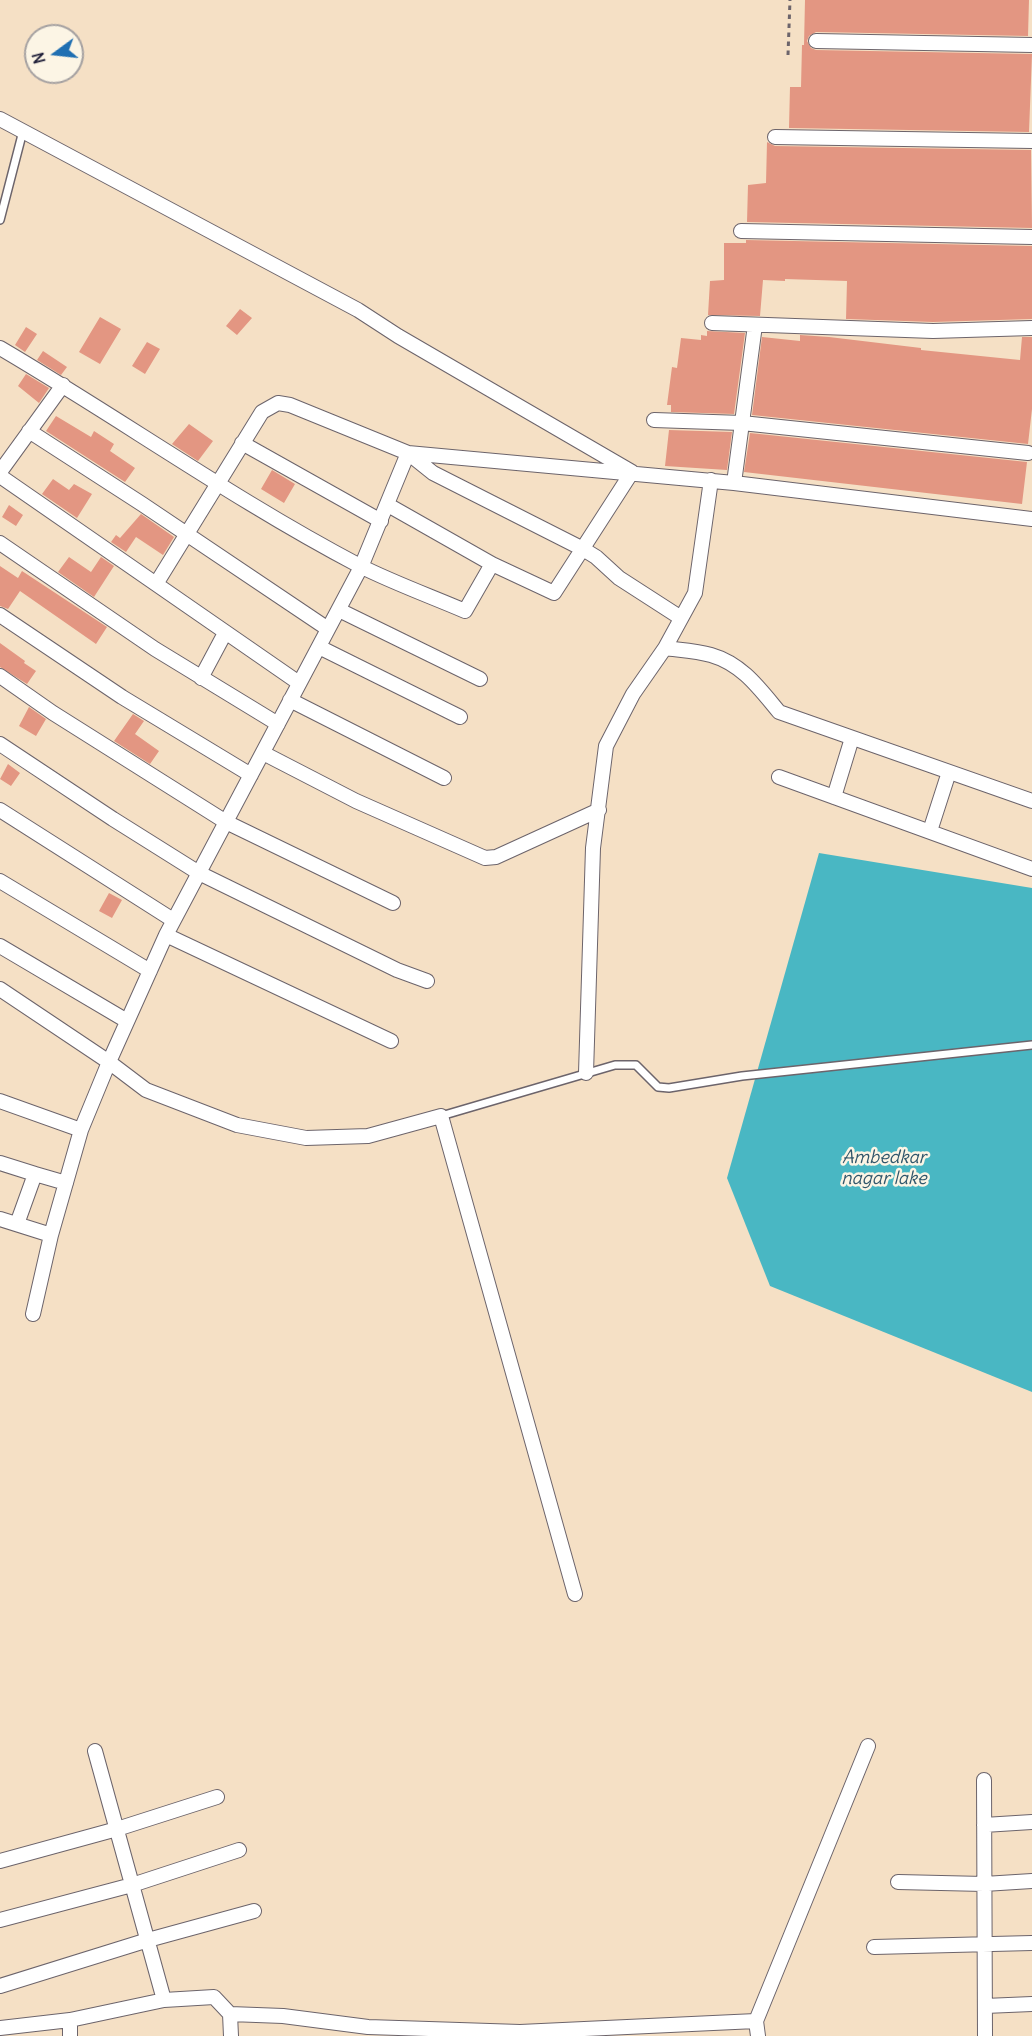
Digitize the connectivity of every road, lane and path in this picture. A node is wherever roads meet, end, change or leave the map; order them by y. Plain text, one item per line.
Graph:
1 (790, 0) edge
2 (816, 40) dead end
3 (1032, 45) edge
4 (788, 55) dead end
5 (0, 119) edge
6 (23, 131) junction
7 (775, 137) dead end
8 (1032, 141) edge
9 (0, 220) edge
10 (741, 231) dead end
11 (1032, 237) edge
12 (712, 323) dead end
13 (755, 325) junction
14 (1032, 328) edge
15 (0, 348) edge
16 (63, 385) junction
17 (654, 420) dead end
18 (742, 423) junction
19 (29, 431) junction
20 (242, 442) junction
21 (408, 453) junction
22 (1028, 453) dead end
23 (0, 472) edge
24 (632, 472) junction
25 (0, 477) edge
26 (711, 480) junction
27 (216, 483) junction
28 (734, 483) junction
29 (387, 505) junction
30 (1032, 519) edge
31 (381, 521) junction
32 (186, 534) junction
33 (0, 543) edge
34 (584, 549) junction
35 (492, 564) junction
36 (362, 567) junction
37 (156, 584) junction
38 (339, 610) junction
39 (0, 615) edge
40 (681, 618) junction
41 (328, 629) junction
42 (225, 633) junction
43 (319, 647) junction
44 (664, 648) junction
45 (0, 676) edge
46 (201, 678) junction
47 (480, 679) dead end
48 (299, 683) junction
49 (290, 700) junction
50 (460, 717) dead end
51 (278, 724) junction
52 (852, 738) junction
53 (0, 744) edge
54 (263, 753) junction
55 (949, 772) junction
56 (251, 775) junction
57 (779, 777) dead end
58 (444, 778) dead end
59 (834, 797) junction
60 (1032, 801) edge
61 (0, 810) edge
62 (599, 810) junction
63 (226, 822) junction
64 (930, 831) junction
65 (1032, 869) edge
66 (199, 873) junction
67 (0, 881) edge
68 (393, 903) dead end
69 (173, 920) junction
70 (166, 935) junction
71 (0, 946) edge
72 (150, 971) junction
73 (427, 981) dead end
74 (0, 989) edge
75 (127, 1021) junction
76 (391, 1041) dead end
77 (1032, 1045) edge
78 (109, 1062) junction
79 (586, 1073) junction
80 (0, 1101) edge
81 (441, 1116) junction
82 (81, 1130) junction
83 (0, 1163) edge
84 (35, 1174) junction
85 (66, 1183) junction
86 (0, 1219) edge
87 (17, 1224) junction
88 (51, 1235) junction
89 (33, 1314) dead end
90 (575, 1594) dead end
91 (868, 1746) dead end
92 (95, 1751) dead end
93 (984, 1780) dead end
94 (218, 1797) dead end
95 (1032, 1822) edge
96 (984, 1825) junction
97 (117, 1829) junction
98 (239, 1850) dead end
99 (0, 1861) edge
100 (1032, 1881) edge
101 (898, 1882) dead end
102 (984, 1884) junction
103 (132, 1885) junction
104 (254, 1911) dead end
105 (0, 1920) edge
106 (148, 1940) junction
107 (1032, 1942) edge
108 (984, 1945) junction
109 (874, 1947) dead end
110 (0, 1986) edge
111 (164, 2000) junction
112 (1032, 2004) edge
113 (985, 2006) junction
114 (230, 2014) junction
115 (70, 2020) junction
116 (756, 2021) junction
117 (0, 2028) edge
118 (369, 2032) edge
119 (520, 2034) edge
120 (70, 2036) edge
121 (231, 2036) edge
122 (759, 2036) edge
123 (985, 2036) edge

1 - 4 path
2 - 3 street
5 - 6 street
6 - 9 lane
6 - 24 street
7 - 8 street
10 - 11 street
12 - 13 street
13 - 14 street
13 - 18 street
15 - 16 street
16 - 19 street
16 - 27 street
17 - 18 street
18 - 22 street
18 - 28 street
19 - 23 street
19 - 32 street
20 - 21 street
20 - 27 street
20 - 31 street
21 - 24 street
21 - 29 street
21 - 34 street
24 - 26 street
24 - 34 street
25 - 37 street
26 - 28 street
26 - 40 street
27 - 32 street
27 - 36 street
28 - 30 street
29 - 31 street
29 - 35 street
31 - 36 street
32 - 37 street
32 - 41 street
33 - 46 street
34 - 35 street
34 - 40 street
35 - 36 street
36 - 38 street
37 - 42 street
38 - 41 street
38 - 47 street
39 - 56 street
40 - 44 street
41 - 43 street
42 - 46 street
42 - 48 street
43 - 48 street
43 - 50 street
44 - 52 street
44 - 62 street
45 - 63 street
46 - 51 street
48 - 49 street
49 - 51 street
49 - 58 street
51 - 54 street
52 - 55 street
52 - 59 street
53 - 66 street
54 - 56 street
54 - 62 street
55 - 60 street
55 - 64 street
56 - 63 street
57 - 59 street
59 - 64 street
61 - 69 street
62 - 79 street
63 - 66 street
63 - 68 street
64 - 65 street
66 - 69 street
66 - 73 street
67 - 72 street
69 - 70 street
70 - 72 street
70 - 76 street
71 - 75 street
72 - 75 street
74 - 78 street
75 - 78 street
77 - 79 lane
78 - 81 street
78 - 82 street
79 - 81 lane
80 - 82 street
81 - 90 street
82 - 85 street
83 - 84 street
84 - 85 street
84 - 87 street
85 - 88 street
86 - 87 street
87 - 88 street
88 - 89 street
91 - 116 street
92 - 97 street
93 - 96 street
94 - 97 street
95 - 96 street
96 - 102 street
97 - 99 street
97 - 103 street
98 - 103 street
100 - 102 street
101 - 102 street
102 - 108 street
103 - 105 street
103 - 106 street
104 - 106 street
106 - 110 street
106 - 111 street
107 - 108 street
108 - 109 street
108 - 113 street
111 - 114 street
111 - 115 street
112 - 113 street
113 - 123 street
114 - 118 street
114 - 121 street
115 - 117 street
115 - 120 street
116 - 119 street
116 - 122 street
118 - 119 street

